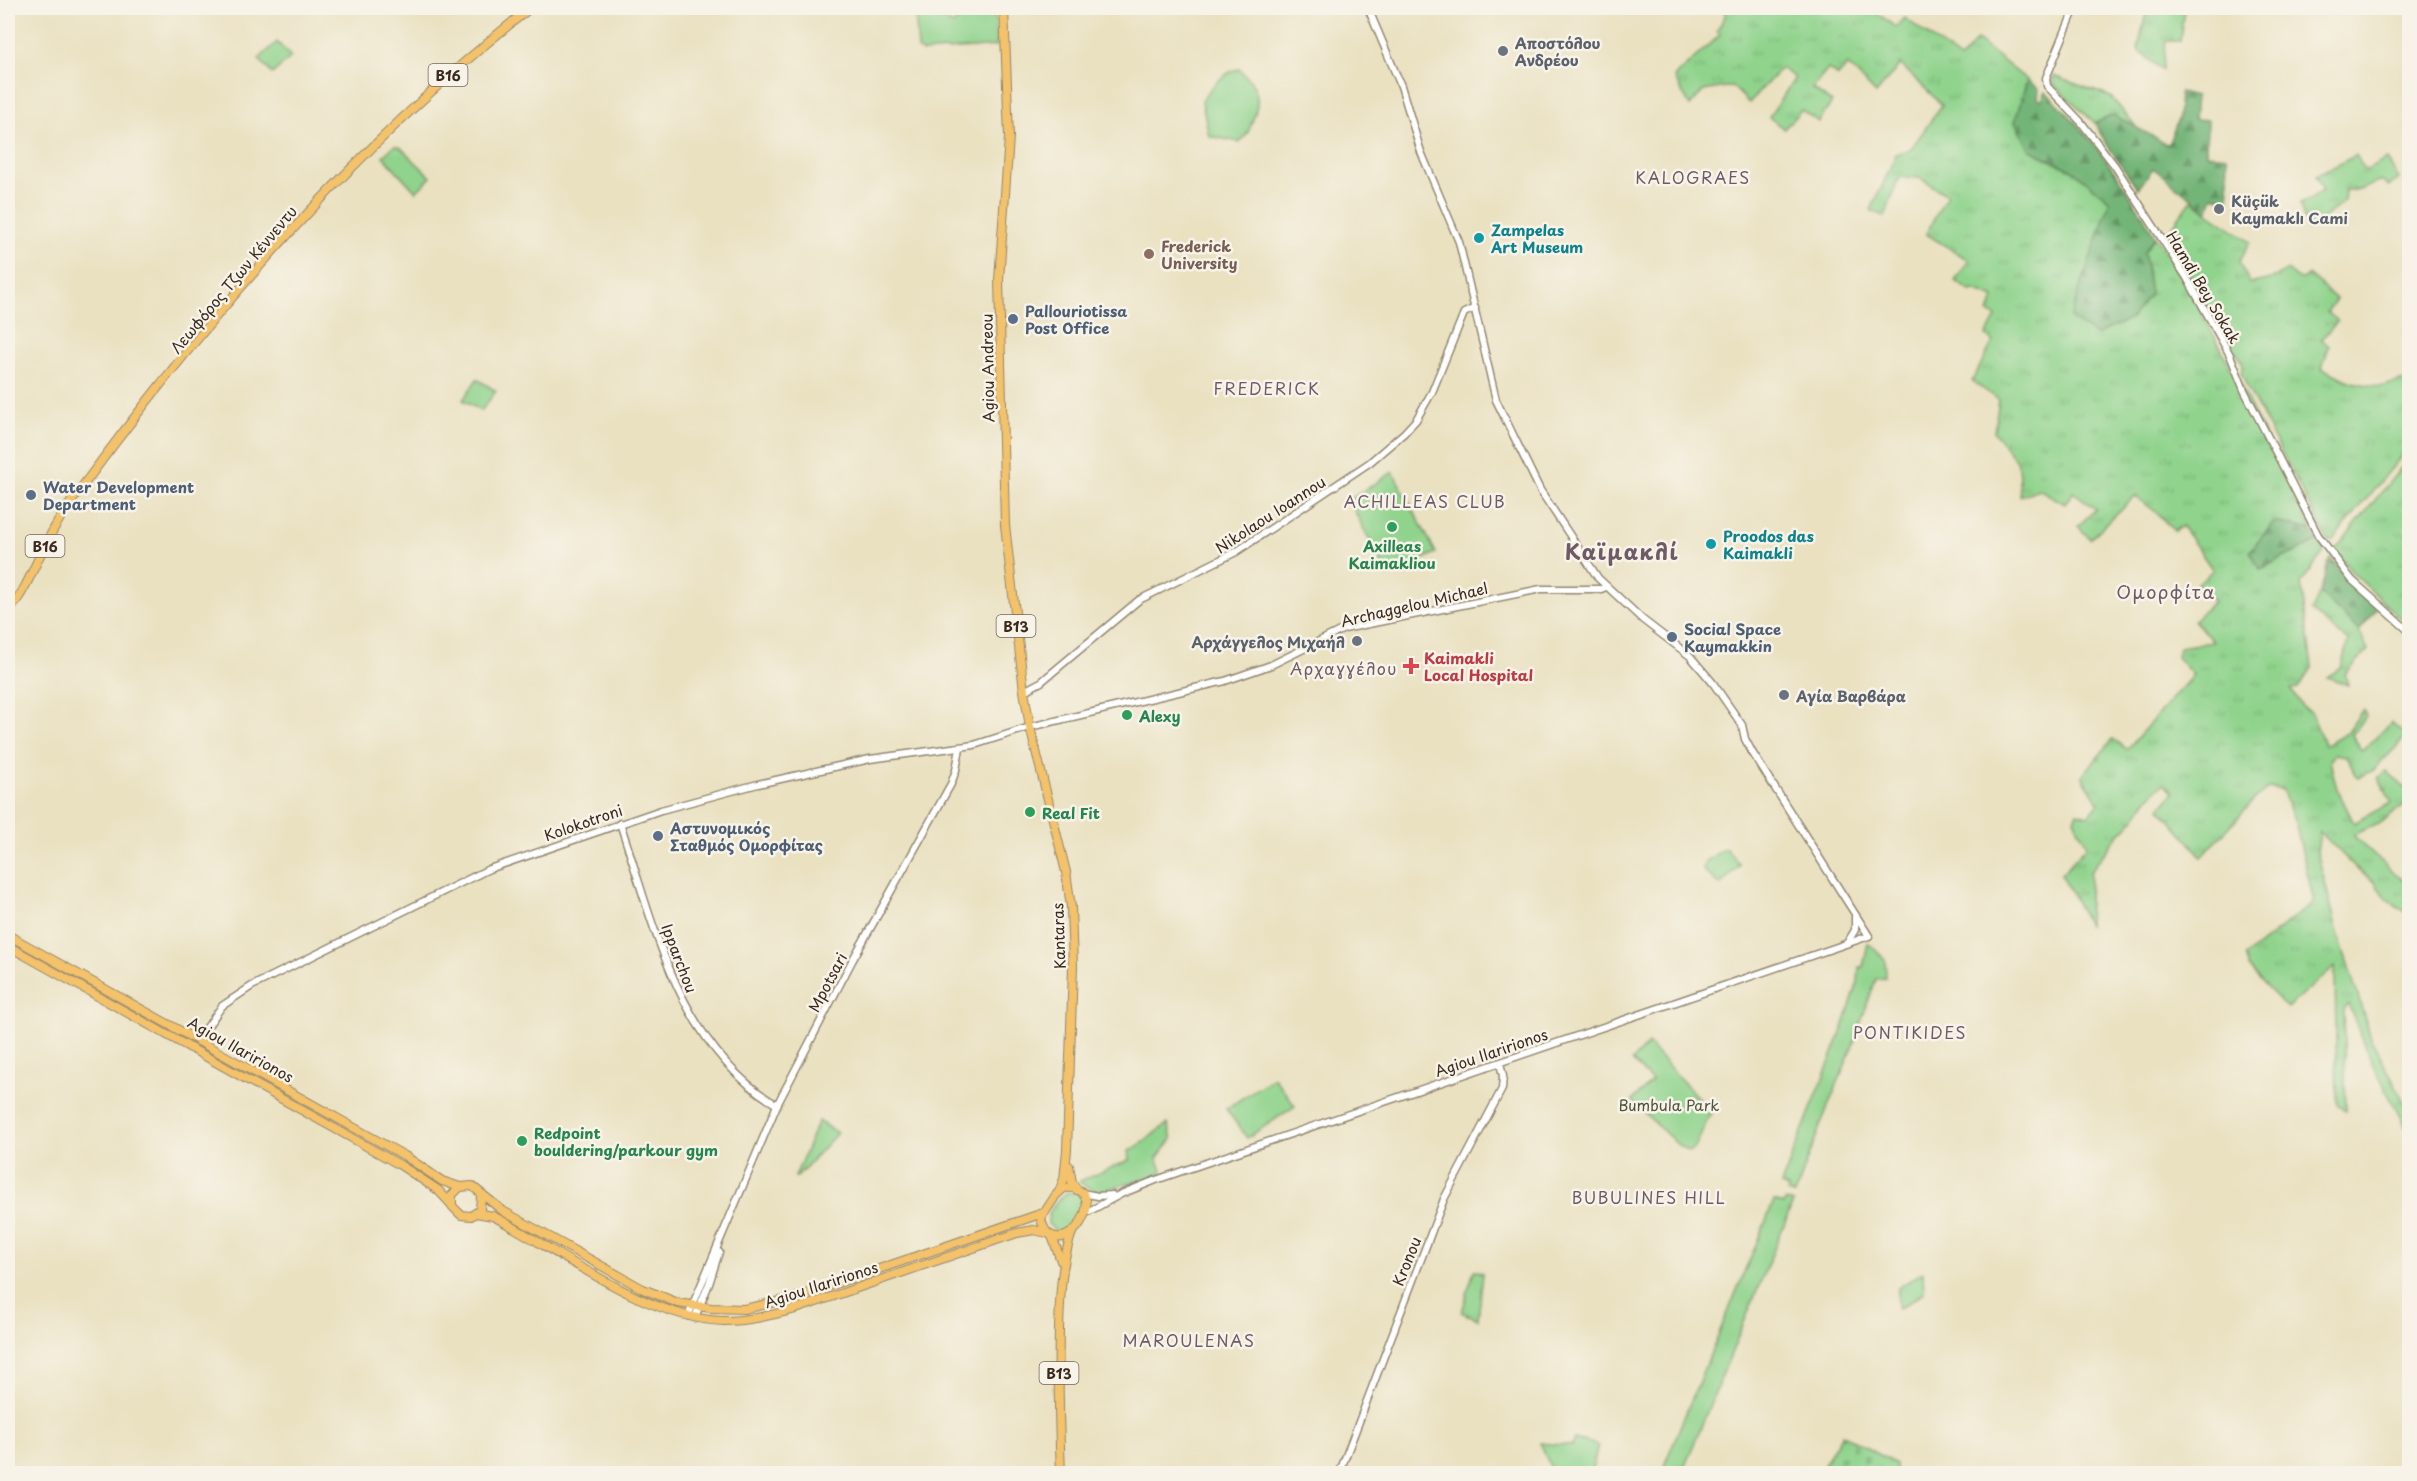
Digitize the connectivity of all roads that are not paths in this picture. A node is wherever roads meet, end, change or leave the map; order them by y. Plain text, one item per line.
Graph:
1 (530, 8) edge
2 (1004, 8) edge
3 (1368, 8) edge
4 (2075, 8) edge
5 (1475, 308) junction
6 (1604, 588) junction
7 (8, 612) edge
8 (2409, 632) edge
9 (1024, 691) junction
10 (1030, 727) junction
11 (960, 748) junction
12 (620, 823) junction
13 (1855, 916) junction
14 (8, 935) edge
15 (1845, 945) junction
16 (8, 946) edge
17 (198, 1040) junction
18 (192, 1049) junction
19 (1500, 1064) junction
20 (777, 1105) junction
21 (1067, 1149) junction
22 (460, 1187) junction
23 (1059, 1192) junction
24 (1080, 1192) junction
25 (1121, 1194) junction
26 (481, 1195) junction
27 (452, 1206) junction
28 (476, 1213) junction
29 (1043, 1213) junction
30 (1086, 1213) junction
31 (1072, 1232) junction
32 (1050, 1234) junction
33 (1062, 1272) junction
34 (696, 1306) junction
35 (692, 1317) junction
36 (1061, 1473) edge
37 (1339, 1473) edge

1 - 7 main road, Λεωφόρος Τζων Κέννεντυ / B16
2 - 9 main road, Agiou Andreou / B13
3 - 5 street
4 - 8 street, Hamdi Bey Sokak
5 - 6 street
5 - 9 street, Nikolaou Ioannou
6 - 10 street, Archaggelou Michael
6 - 13 street
9 - 10 main road, Agiou Andreou / B13
10 - 11 street, Kolokotroni
10 - 21 main road, Kantaras / B13
11 - 12 street, Kolokotroni
11 - 20 street, Mpotsari
12 - 17 street, Kolokotroni
12 - 20 street, Ipparchou
13 - 15 street
13 - 15 street, Agiou Ilaririonos
14 - 17 main road, Agiou Ilaririonos
15 - 19 street, Agiou Ilaririonos
16 - 18 main road, Agiou Ilaririonos
17 - 18 main road, Kolokotroni
17 - 22 main road, Agiou Ilaririonos
18 - 27 main road, Agiou Ilaririonos
19 - 25 street, Agiou Ilaririonos
19 - 37 street, Kronou
20 - 34 street, Mpotsari
21 - 23 main road, Kantaras / B13
21 - 24 main road, Kantaras / B13
22 - 26 main road
22 - 27 main road
23 - 24 main road
23 - 29 main road, B13
24 - 25 street, Agiou Ilaririonos
24 - 30 main road, B13
25 - 30 street, Agiou Ilaririonos
26 - 28 main road
26 - 34 main road, Agiou Ilaririonos
27 - 28 main road
28 - 35 main road, Agiou Ilaririonos
29 - 32 main road, B13
29 - 34 main road, Agiou Ilaririonos
30 - 31 main road, B13
31 - 32 main road
31 - 33 main road, B13
32 - 33 main road, B13
32 - 35 main road, Agiou Ilaririonos
33 - 36 main road, B13
34 - 35 street, Mpotsari

